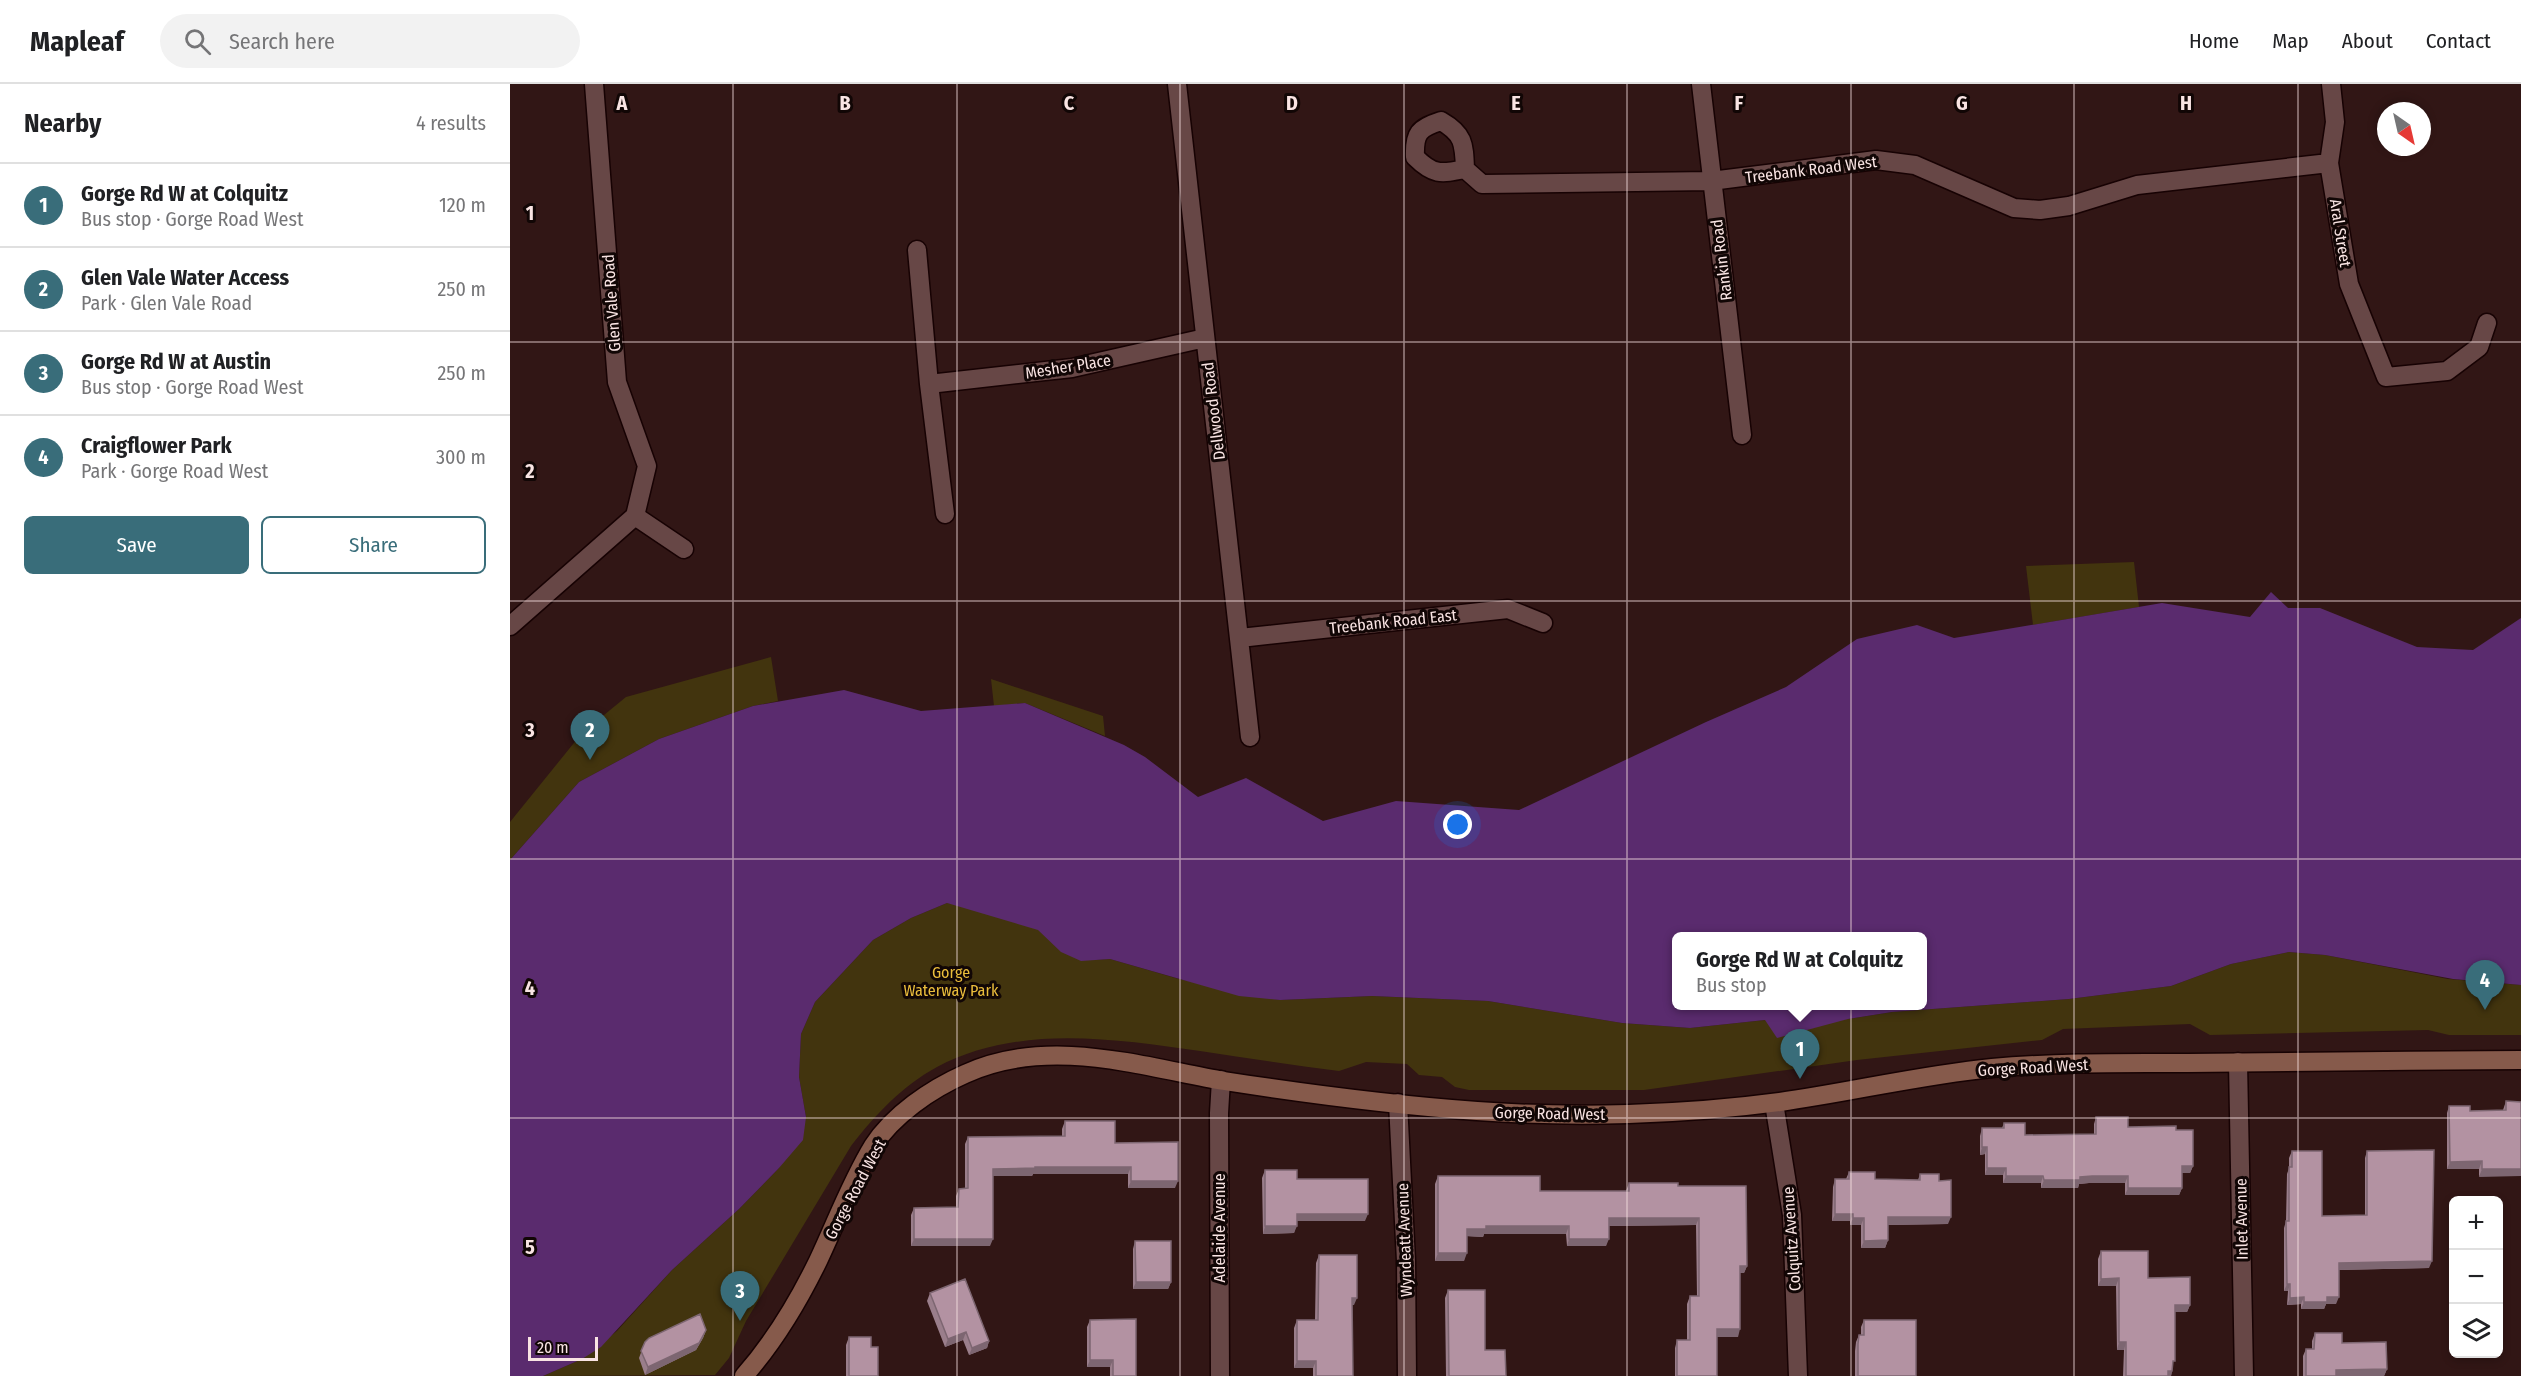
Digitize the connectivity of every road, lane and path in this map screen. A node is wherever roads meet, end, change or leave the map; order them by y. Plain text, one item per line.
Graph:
1 (594, 84) edge
2 (1177, 84) edge
3 (1701, 84) edge
4 (2331, 84) edge
5 (2329, 163) junction
6 (1465, 169) dead end
7 (1711, 181) junction
8 (916, 250) dead end
9 (2487, 323) dead end
10 (1205, 338) junction
11 (929, 384) junction
12 (1742, 435) dead end
13 (945, 514) dead end
14 (635, 516) junction
15 (684, 549) dead end
16 (1543, 623) dead end
17 (510, 626) edge
18 (1240, 638) junction
19 (1250, 737) dead end
20 (2521, 1060) edge
21 (2238, 1062) junction
22 (1221, 1080) junction
23 (1398, 1103) junction
24 (1774, 1103) junction
25 (744, 1376) edge
26 (1220, 1376) edge
27 (1407, 1376) edge
28 (1798, 1376) edge
29 (2244, 1376) edge

1 - 14 street, Glen Vale Road
2 - 10 street, Dellwood Road
3 - 7 street, Rankin Road
4 - 5 street, Aral Street
5 - 7 street, Treebank Road West
5 - 9 street, Aral Street
6 - 7 street, Treebank Road West
7 - 12 street, Rankin Road
8 - 11 street
10 - 11 street, Mesher Place
10 - 18 street, Dellwood Road
11 - 13 street
14 - 15 street
14 - 17 street
16 - 18 street, Treebank Road East
18 - 19 street, Dellwood Road
20 - 21 main road, Gorge Road West
21 - 24 main road, Gorge Road West
21 - 29 street, Inlet Avenue
22 - 23 main road, Gorge Road West
22 - 25 main road, Gorge Road West
22 - 26 street, Adelaide Avenue
23 - 24 main road, Gorge Road West
23 - 27 street, Wyndeatt Avenue
24 - 28 street, Colquitz Avenue

